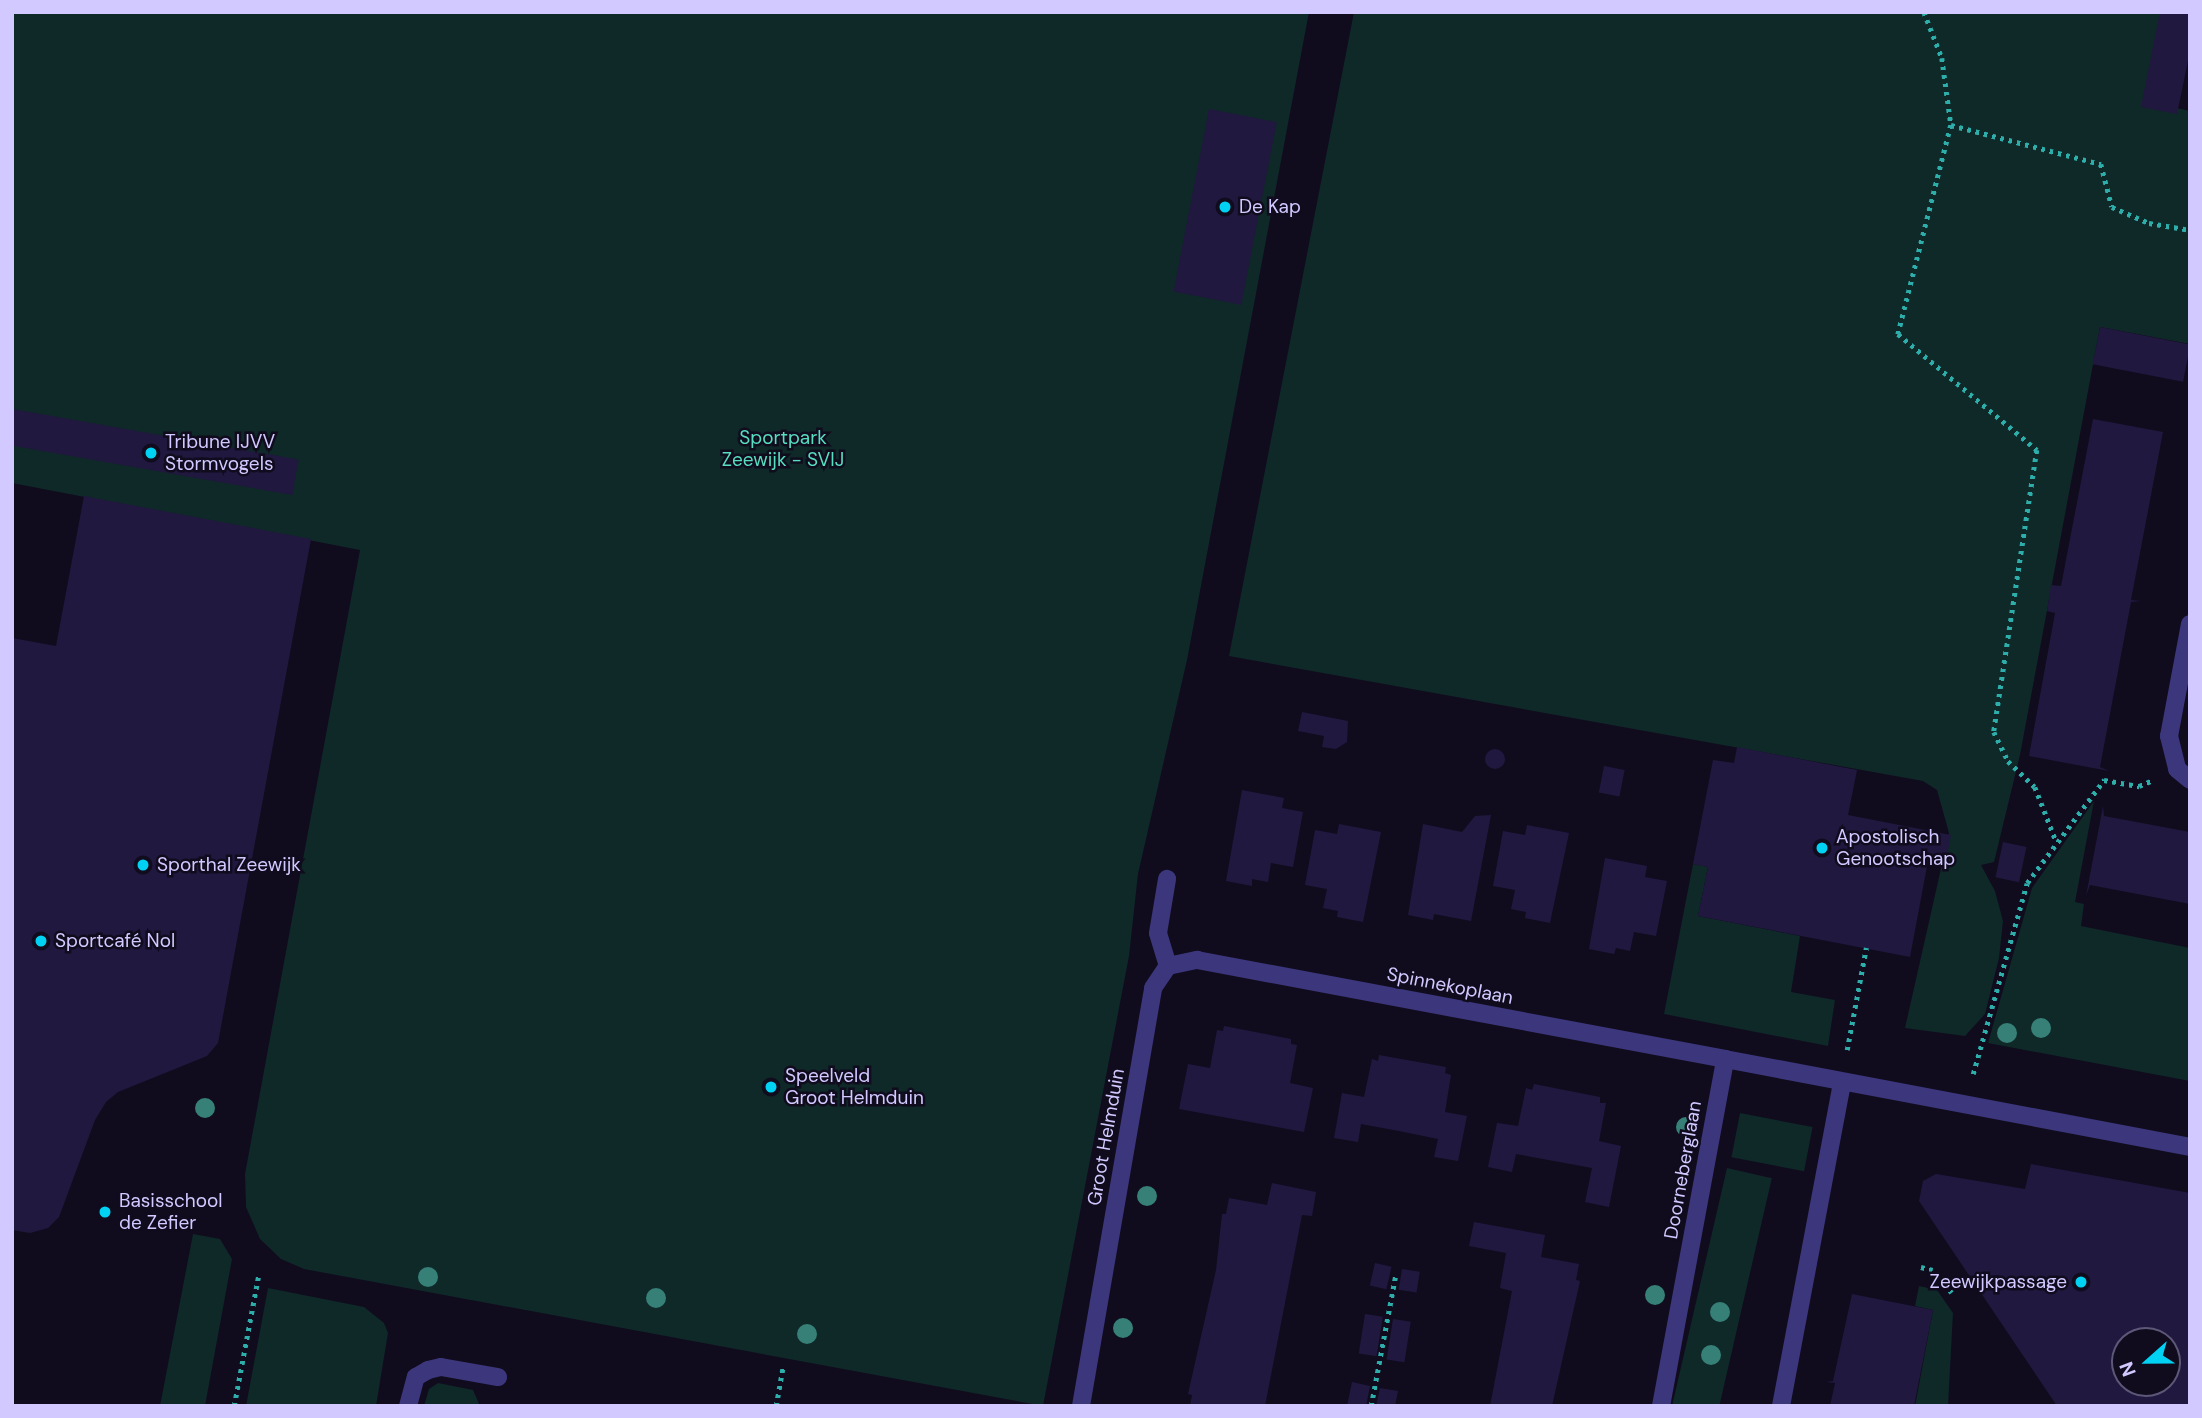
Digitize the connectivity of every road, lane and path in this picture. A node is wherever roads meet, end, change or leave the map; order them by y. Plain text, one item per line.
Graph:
1 (1924, 12) edge
2 (1951, 125) junction
3 (2190, 230) edge
4 (2190, 624) edge
5 (2183, 774) edge
6 (2056, 841) junction
7 (1167, 880) dead end
8 (1867, 948) dead end
9 (1168, 966) junction
10 (1724, 1059) junction
11 (1842, 1082) junction
12 (1965, 1104) junction
13 (2190, 1147) edge
14 (1921, 1268) dead end
15 (1933, 1270) dead end
16 (258, 1273) dead end
17 (1396, 1273) dead end
18 (1945, 1284) dead end
19 (1952, 1293) dead end
20 (783, 1367) dead end
21 (498, 1377) dead end
22 (234, 1406) edge
23 (408, 1406) edge
24 (776, 1406) edge
25 (1081, 1406) edge
26 (1371, 1406) edge
27 (1661, 1406) edge
28 (1781, 1406) edge

1 - 2 path
2 - 3 path
2 - 6 path
4 - 5 street
5 - 6 path
6 - 12 path
7 - 9 street
8 - 11 path
9 - 10 street, Spinnekoplaan
9 - 25 street, Groot Helmduin
10 - 11 street
10 - 27 street, Doorneberglaan
11 - 12 street
11 - 28 street
12 - 13 street
14 - 15 path
16 - 22 path
17 - 26 path
18 - 19 path
20 - 24 path
21 - 23 street

